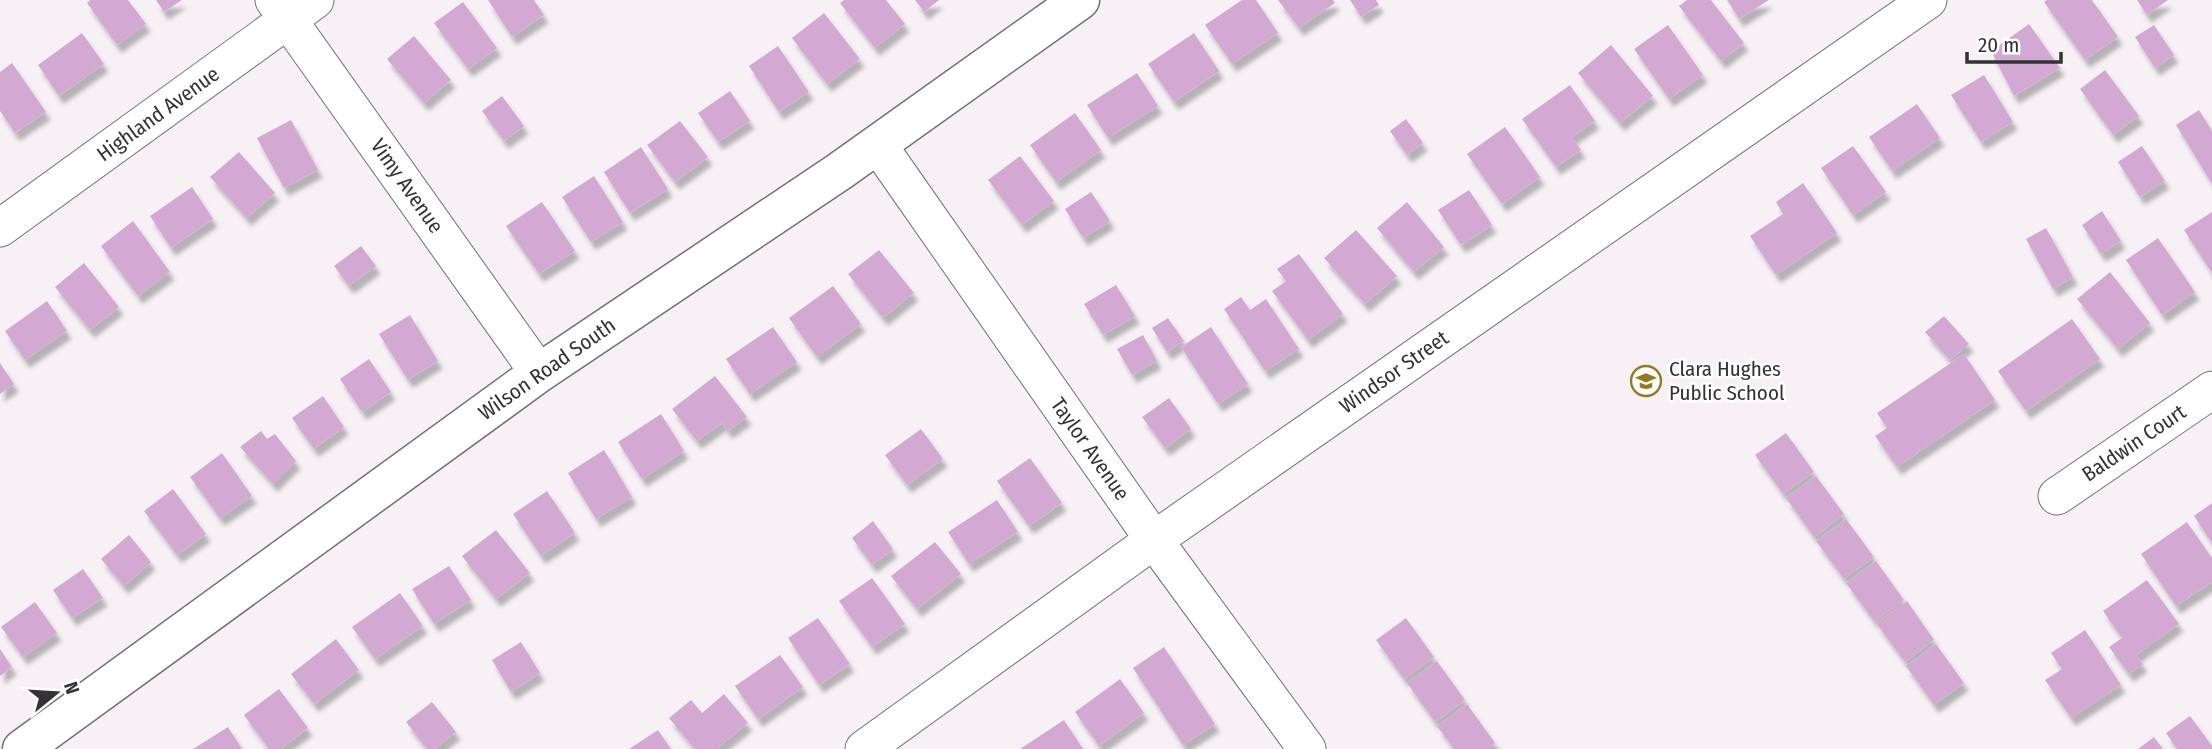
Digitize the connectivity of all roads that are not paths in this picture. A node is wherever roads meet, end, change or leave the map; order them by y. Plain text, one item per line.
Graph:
1 (1080, 0) edge
2 (1928, 0) edge
3 (292, 6) edge
4 (878, 145) junction
5 (0, 228) edge
6 (539, 373) junction
7 (2212, 390) edge
8 (2057, 496) dead end
9 (1154, 540) junction
10 (22, 749) edge
11 (864, 749) edge
12 (1307, 749) edge

1 - 4 main road, Wilson Road South
2 - 9 street, Windsor Street
3 - 5 street, Highland Avenue
3 - 6 street, Vimy Avenue
4 - 6 main road, Wilson Road South
4 - 9 street, Taylor Avenue
6 - 10 main road, Wilson Road South
7 - 8 street, Baldwin Court
9 - 11 street, Windsor Street
9 - 12 street, Taylor Avenue

